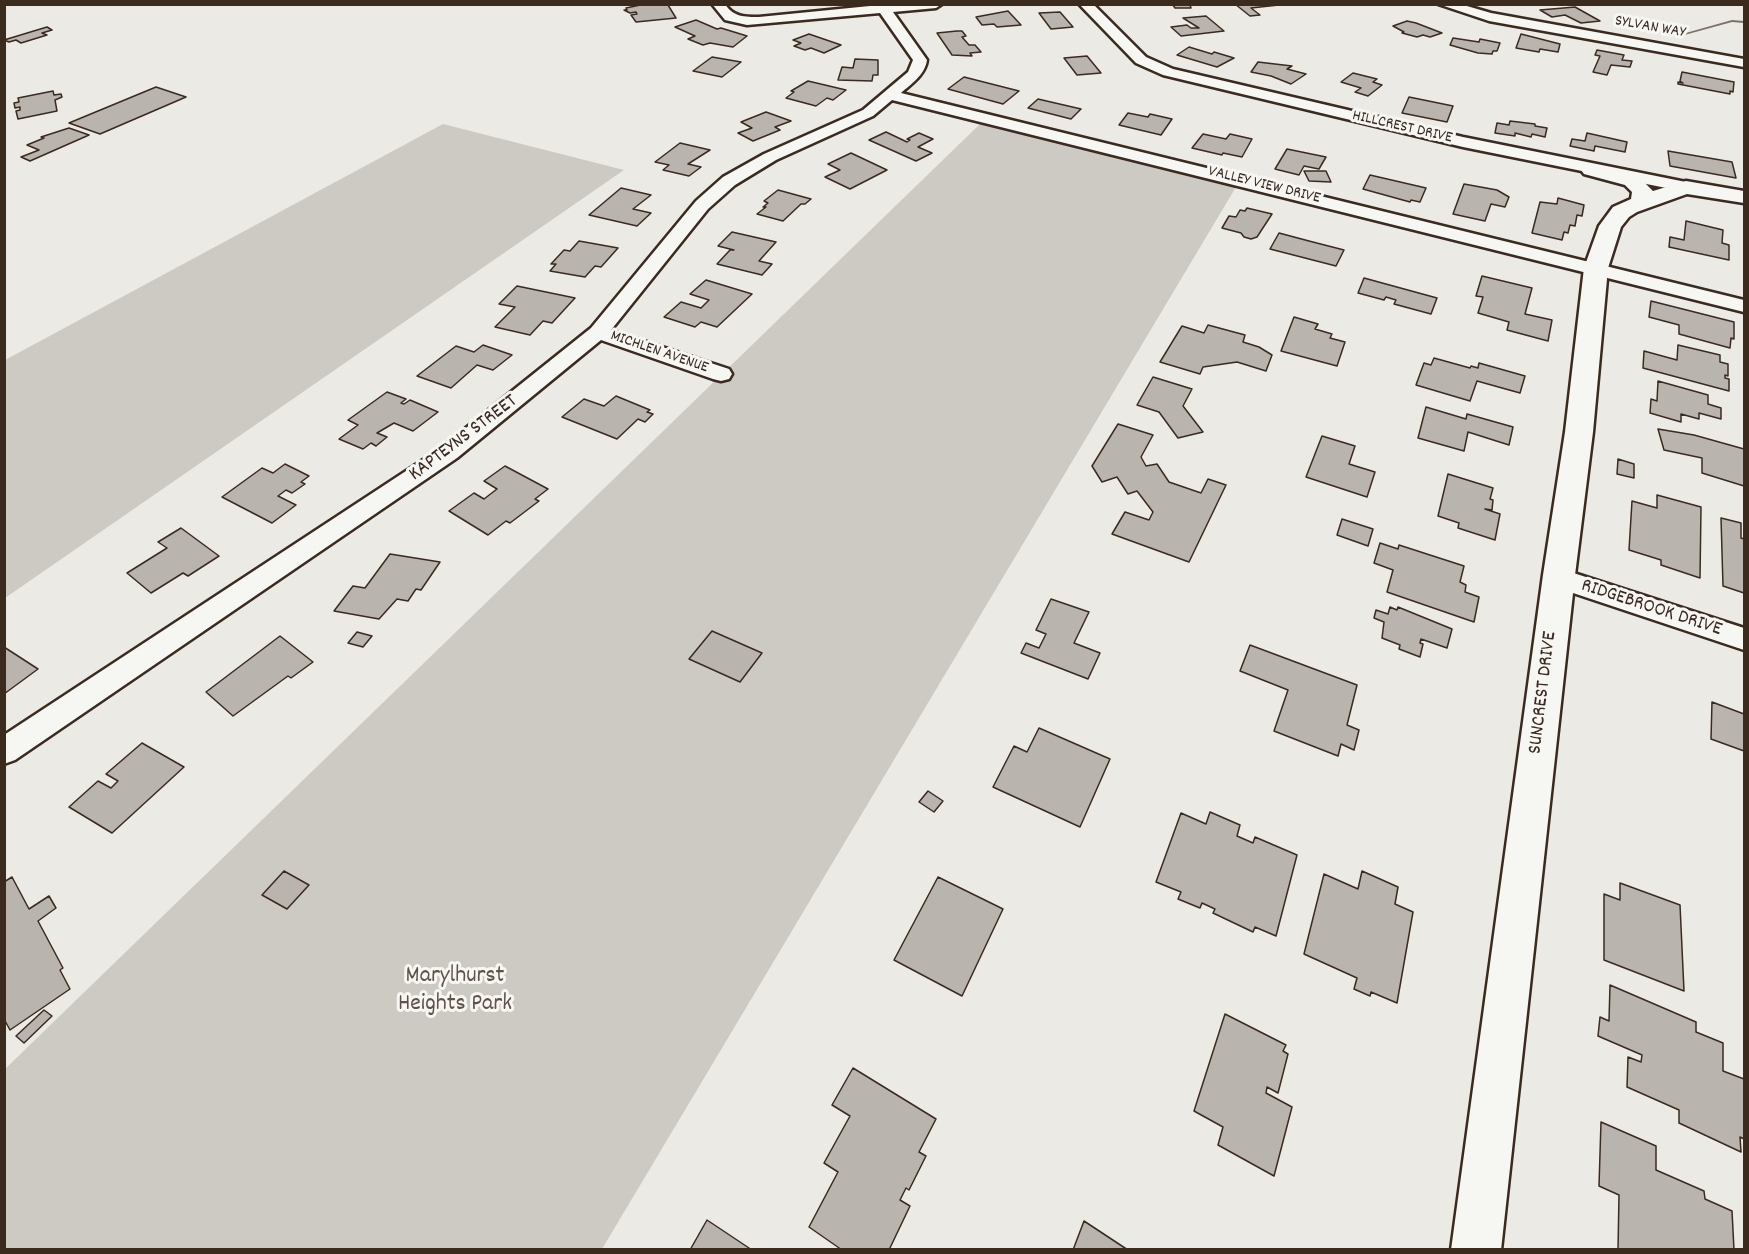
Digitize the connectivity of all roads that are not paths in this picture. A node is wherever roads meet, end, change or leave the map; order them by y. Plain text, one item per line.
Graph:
1 (718, 4) edge
2 (936, 4) edge
3 (1085, 4) edge
4 (1444, 4) edge
5 (884, 9) junction
6 (1744, 63) edge
7 (890, 95) junction
8 (1591, 170) junction
9 (1686, 187) junction
10 (1744, 197) edge
11 (1641, 202) junction
12 (1596, 268) junction
13 (1744, 306) edge
14 (598, 332) junction
15 (721, 374) dead end
16 (1558, 578) junction
17 (1744, 639) edge
18 (4, 751) edge
19 (1476, 1250) edge

1 - 5 street
2 - 5 street
3 - 8 street, HILLCREST DRIVE
4 - 6 street, SYLVAN WAY
5 - 7 street
7 - 12 street, VALLEY VIEW DRIVE
7 - 14 street, KAPTEYNS STREET
8 - 9 street, HILLCREST DRIVE
8 - 11 street
9 - 10 street, HILLCREST DRIVE
9 - 11 street, SUNCREST DRIVE
11 - 12 street, SUNCREST DRIVE
12 - 13 street, VALLEY VIEW DRIVE
12 - 16 street, SUNCREST DRIVE
14 - 15 street, MICHLEN AVENUE
14 - 18 street, KAPTEYNS STREET
16 - 17 street, RIDGEBROOK DRIVE
16 - 19 street, SUNCREST DRIVE

